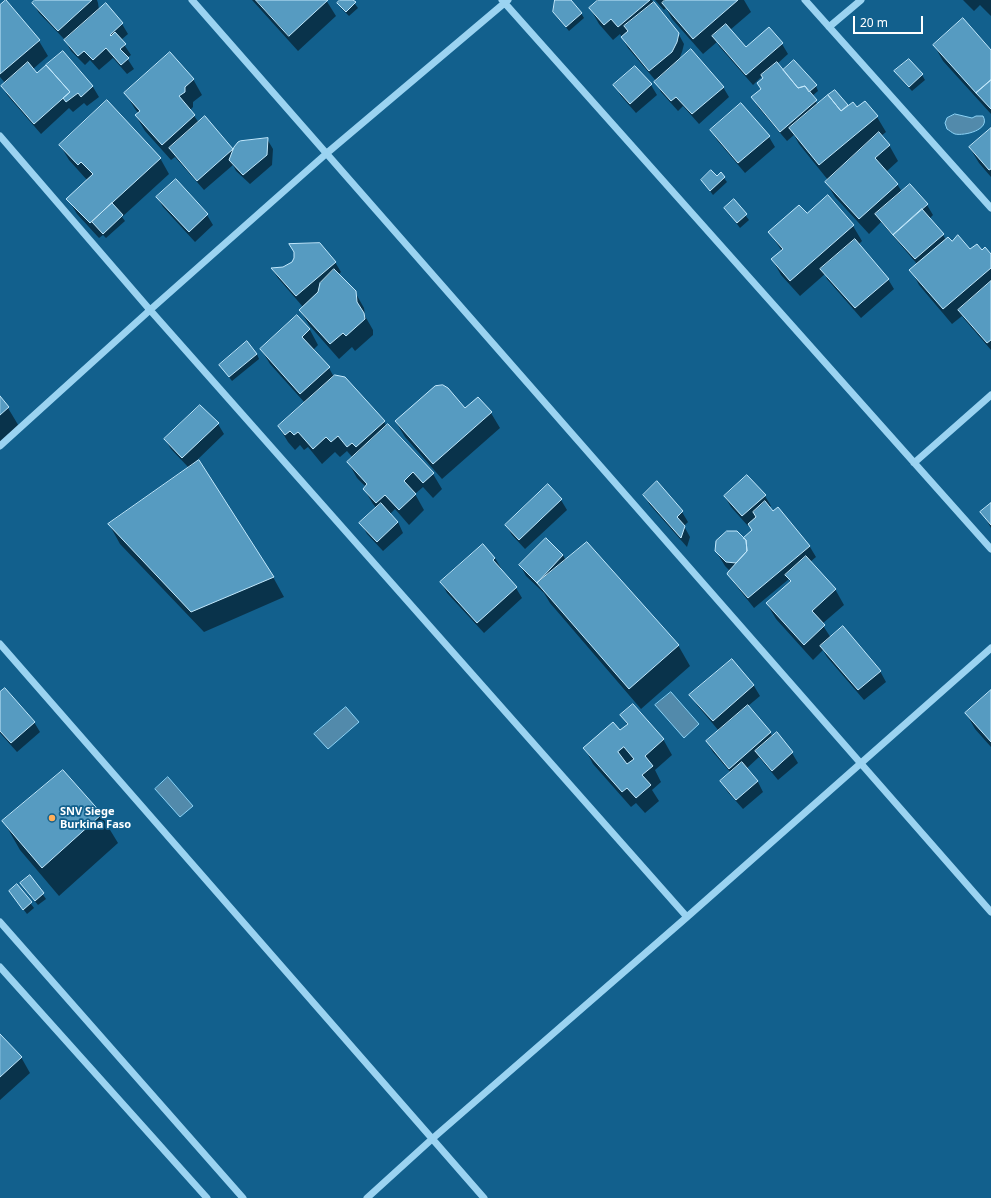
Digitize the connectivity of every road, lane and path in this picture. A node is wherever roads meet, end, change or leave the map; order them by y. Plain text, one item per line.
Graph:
1 (192, 0) edge
2 (806, 0) edge
3 (861, 0) edge
4 (505, 1) edge
5 (829, 27) junction
6 (0, 136) edge
7 (328, 153) junction
8 (991, 208) edge
9 (150, 310) junction
10 (991, 395) edge
11 (0, 446) edge
12 (914, 463) junction
13 (991, 549) edge
14 (0, 644) edge
15 (991, 648) edge
16 (860, 763) junction
17 (991, 912) edge
18 (687, 917) junction
19 (0, 922) edge
20 (0, 967) edge
21 (432, 1139) junction
22 (207, 1198) edge
23 (243, 1198) edge
24 (367, 1198) edge
25 (484, 1198) edge

1 - 7 street
2 - 5 street
3 - 5 street
4 - 7 street
4 - 12 street
5 - 8 street
6 - 9 street
7 - 9 street
7 - 16 street
9 - 11 street
9 - 18 street
10 - 12 street
12 - 13 street
14 - 21 street
15 - 16 street
16 - 17 street
16 - 18 street
18 - 21 street
19 - 23 street
20 - 22 street
21 - 24 street
21 - 25 street

